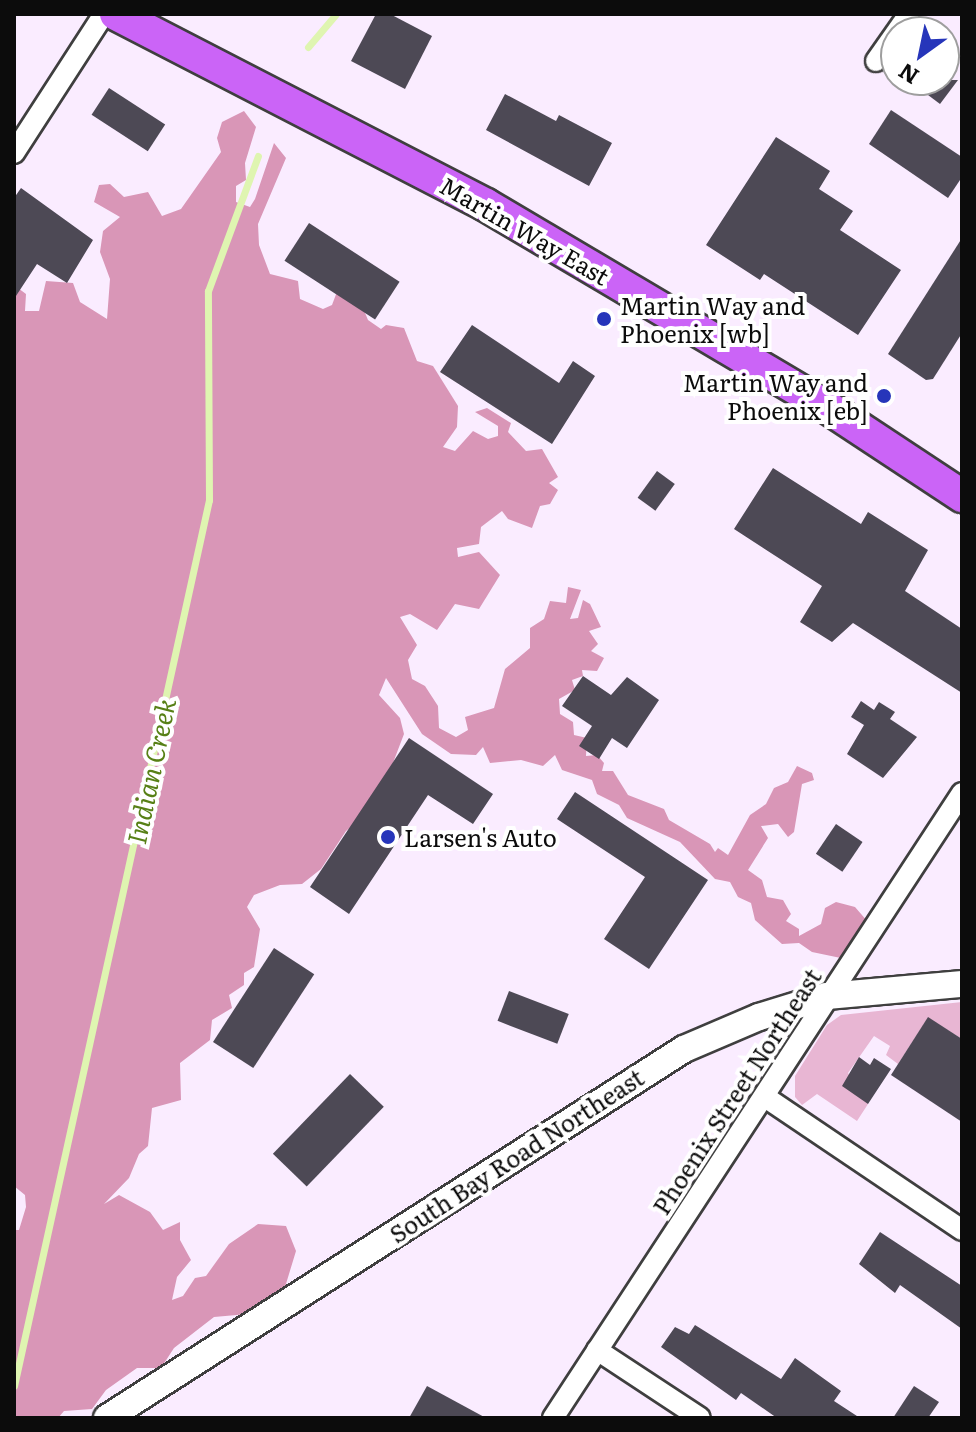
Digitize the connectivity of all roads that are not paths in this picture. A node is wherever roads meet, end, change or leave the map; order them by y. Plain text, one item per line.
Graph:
1 (104, 14) edge
2 (116, 14) edge
3 (909, 14) edge
4 (876, 61) dead end
5 (14, 153) edge
6 (962, 496) edge
7 (962, 793) edge
8 (962, 984) edge
9 (827, 996) junction
10 (765, 1097) junction
11 (962, 1230) edge
12 (597, 1350) junction
13 (107, 1418) edge
14 (553, 1418) edge
15 (700, 1418) edge

1 - 5 street
2 - 6 main road, Martin Way East
3 - 4 street
7 - 9 street, Phoenix Street Northeast
8 - 9 street, South Bay Road Northeast
9 - 10 street, Phoenix Street Northeast
9 - 13 street, South Bay Road Northeast
10 - 11 street
10 - 12 street, Phoenix Street Northeast
12 - 14 street, Phoenix Street Northeast
12 - 15 street

